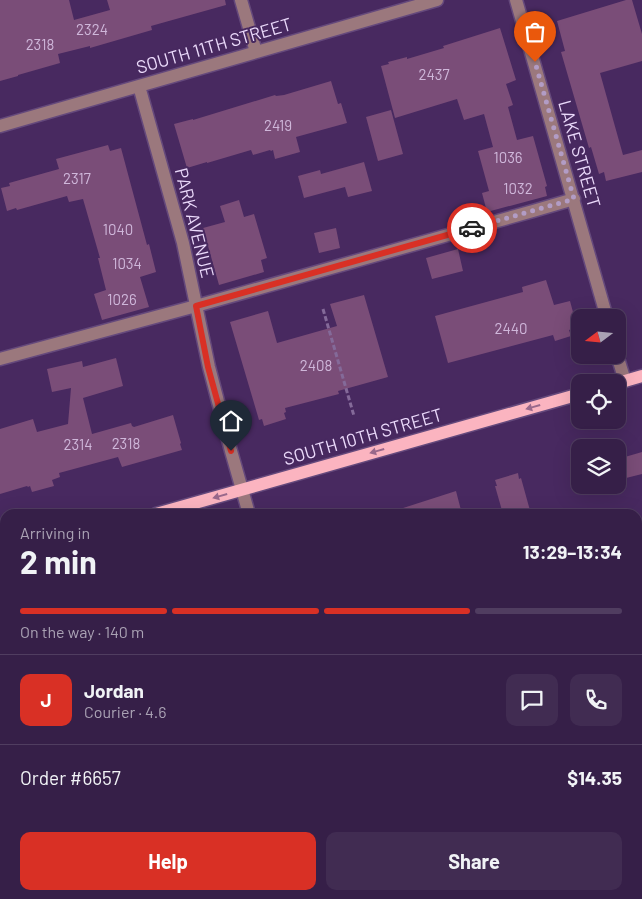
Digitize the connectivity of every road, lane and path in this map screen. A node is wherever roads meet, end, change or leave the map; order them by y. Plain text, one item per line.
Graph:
1 (241, 0) edge
2 (437, 0) edge
3 (516, 0) edge
4 (256, 52) junction
5 (139, 86) junction
6 (0, 126) edge
7 (574, 199) junction
8 (196, 306) junction
9 (323, 309) dead end
10 (605, 309) edge
11 (0, 359) edge
12 (642, 376) edge
13 (626, 381) edge
14 (571, 397) edge
15 (354, 416) dead end
16 (242, 489) junction
17 (173, 509) edge
18 (248, 509) edge

1 - 4 street
2 - 4 street, SOUTH 11TH STREET
3 - 7 street, LAKE STREET
4 - 5 street, SOUTH 11TH STREET
5 - 6 street, SOUTH 11TH STREET
5 - 8 street, PARK AVENUE
7 - 8 street
7 - 10 street, LAKE STREET
8 - 11 street
8 - 16 street, PARK AVENUE
9 - 15 path
12 - 13 main road
14 -> 16 main road, SOUTH 10TH STREET
16 -> 17 main road, SOUTH 10TH STREET
16 - 18 street, PARK AVENUE

